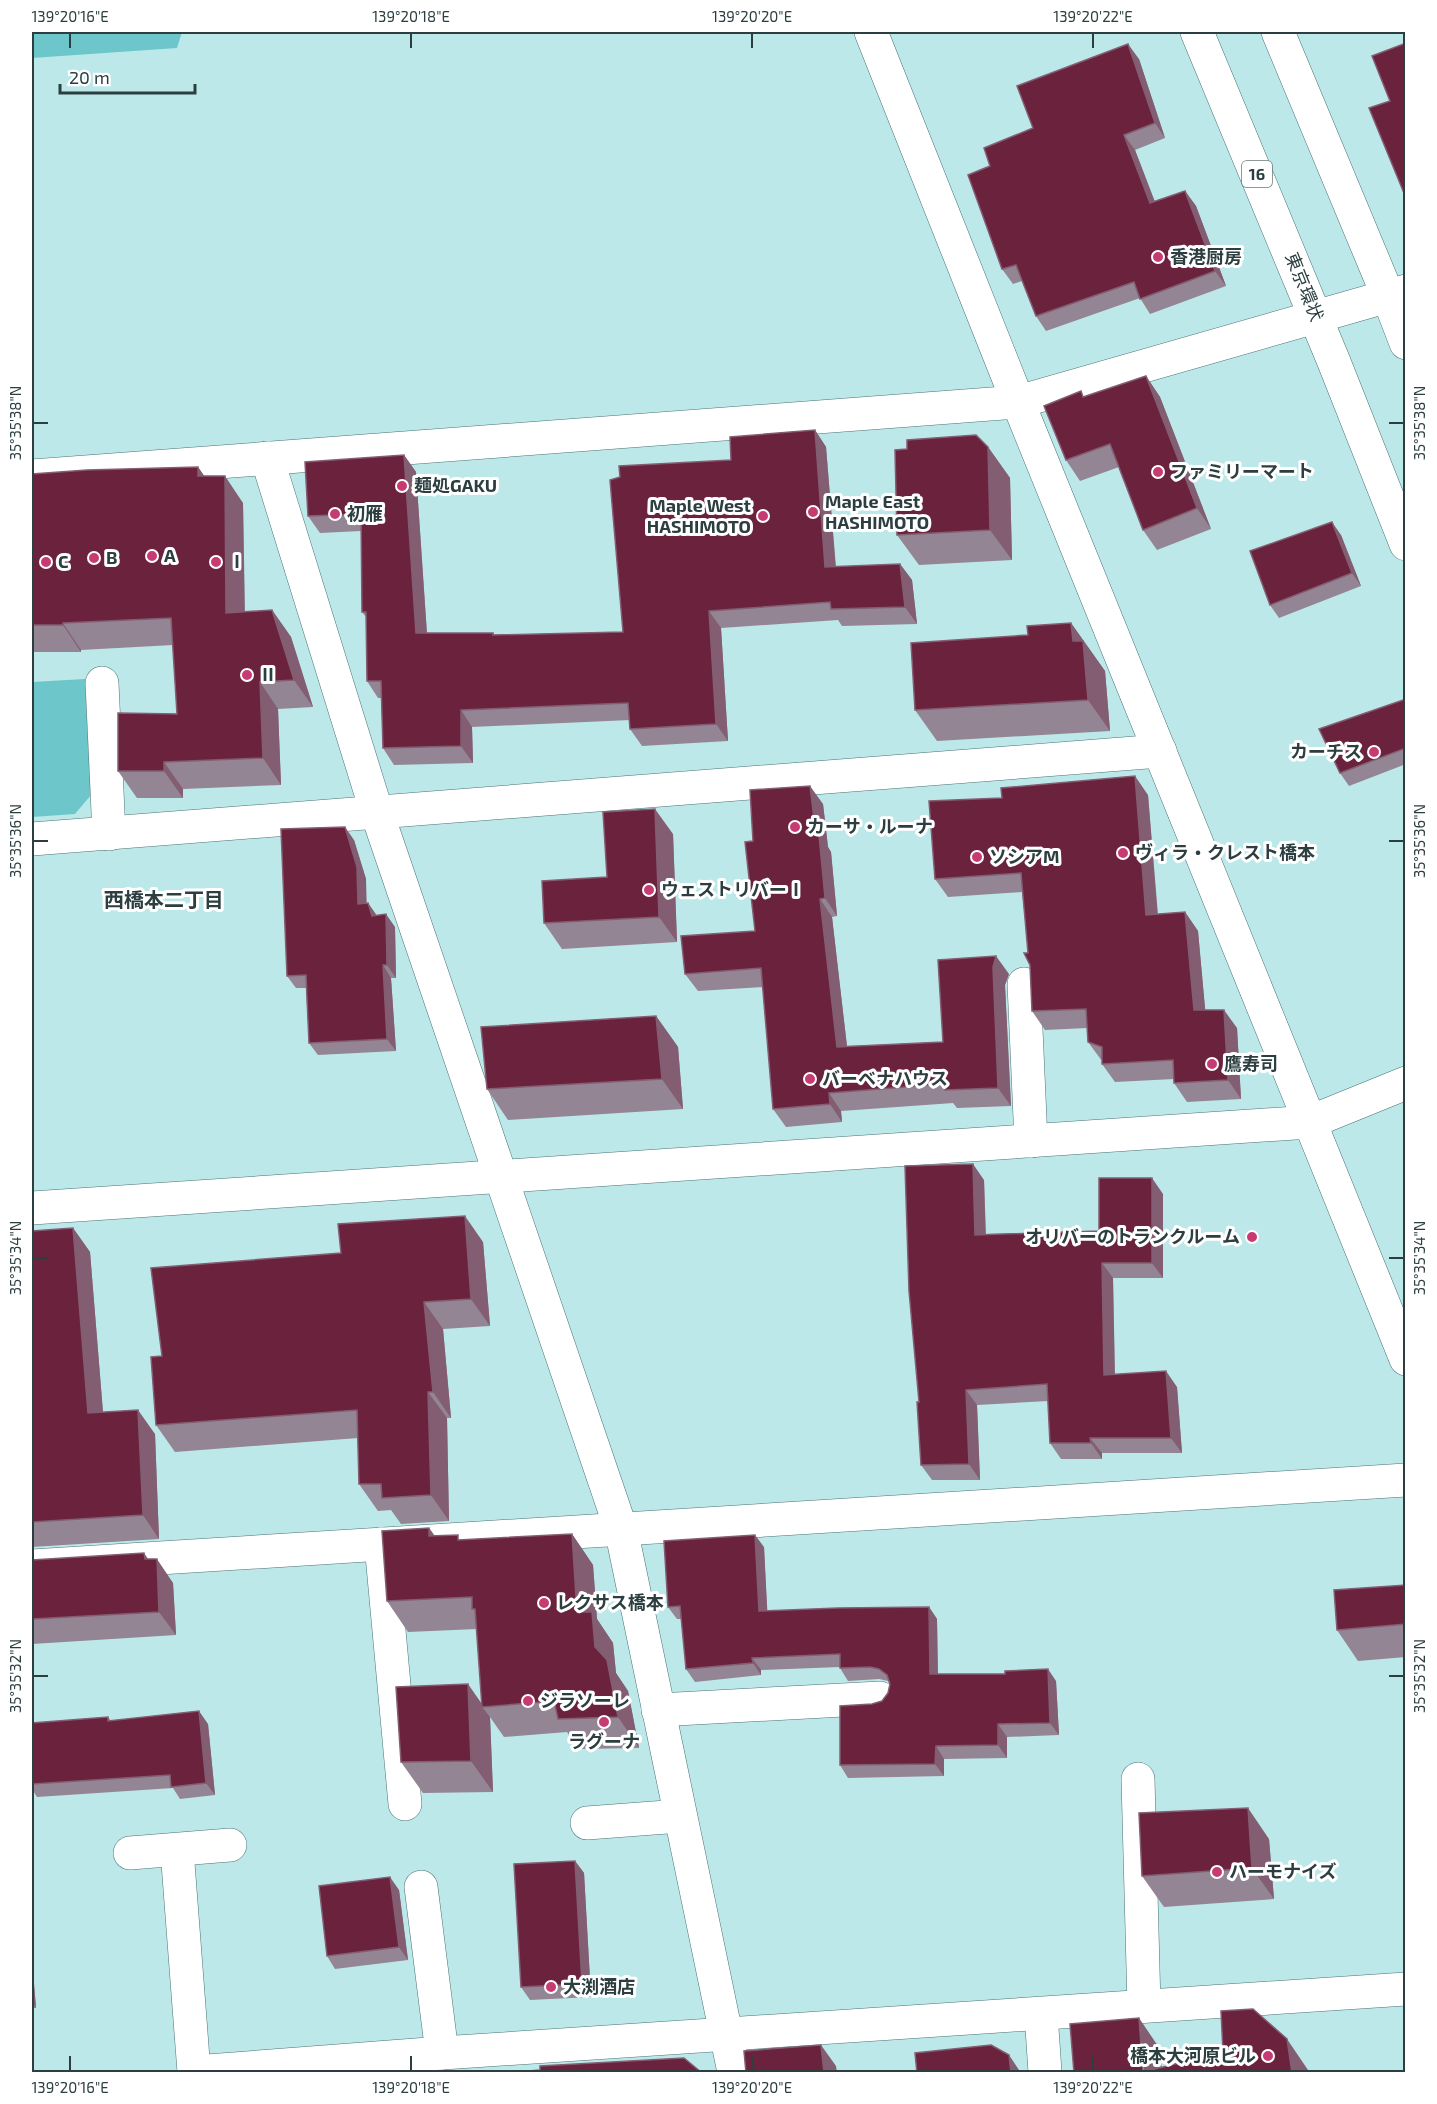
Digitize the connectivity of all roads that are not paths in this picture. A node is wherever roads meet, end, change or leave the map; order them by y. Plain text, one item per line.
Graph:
1 (871, 32) edge
2 (1197, 32) edge
3 (1278, 32) edge
4 (1397, 294) edge
5 (1316, 317) junction
6 (1406, 343) edge
7 (1018, 402) junction
8 (267, 458) junction
9 (32, 476) edge
10 (1406, 544) edge
11 (102, 683) dead end
12 (1160, 751) junction
13 (377, 813) junction
14 (109, 834) junction
15 (32, 840) edge
16 (1024, 984) edge
17 (1406, 1083) edge
18 (1310, 1122) junction
19 (1031, 1141) junction
20 (501, 1175) junction
21 (32, 1208) edge
22 (1406, 1359) edge
23 (1406, 1480) edge
24 (621, 1529) junction
25 (381, 1544) junction
26 (32, 1566) edge
27 (880, 1698) dead end
28 (658, 1710) junction
29 (1138, 1779) dead end
30 (405, 1804) edge
31 (680, 1816) junction
32 (587, 1823) dead end
33 (230, 1845) dead end
34 (177, 1850) junction
35 (130, 1853) dead end
36 (421, 1887) dead end
37 (1406, 1989) edge
38 (1144, 2006) junction
39 (1041, 2014) junction
40 (726, 2033) junction
41 (442, 2053) junction
42 (194, 2073) edge
43 (734, 2073) edge
44 (1045, 2073) edge

1 - 7 main road
2 - 5 main road, 東京環状 / 16
3 - 4 main road
4 - 5 main road
4 - 6 main road
5 - 7 main road
5 - 10 main road, 東京環状 / 16
7 - 8 main road
7 - 12 main road
8 - 9 main road
8 - 13 main road
11 - 14 main road
12 - 13 main road
12 - 18 main road
13 - 14 main road
13 - 20 main road
14 - 15 main road
16 - 19 main road
17 - 18 main road
18 - 19 main road
18 - 22 main road
19 - 20 main road
20 - 21 main road
20 - 24 main road
23 - 24 main road
24 - 25 main road
24 - 28 main road
25 - 26 main road
25 - 30 main road
27 - 28 main road
28 - 31 main road
29 - 38 main road
31 - 32 main road
31 - 40 main road
33 - 34 main road
34 - 35 main road
34 - 42 main road
36 - 41 main road
37 - 38 main road
38 - 39 main road
39 - 40 main road
39 - 44 main road
40 - 41 main road
40 - 43 main road
41 - 42 main road

